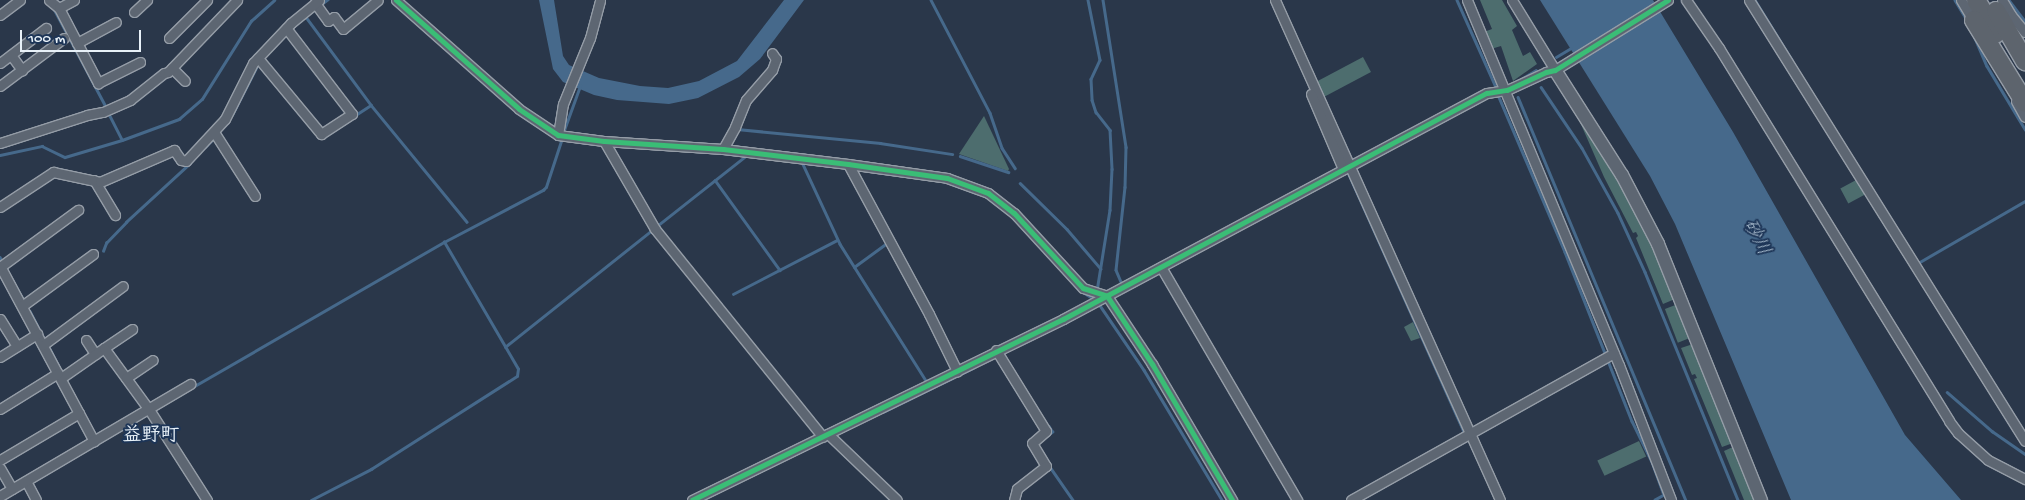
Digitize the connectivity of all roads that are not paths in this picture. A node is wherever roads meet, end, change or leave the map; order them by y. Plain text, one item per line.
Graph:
1 (20, 0) edge
2 (49, 0) edge
3 (74, 0) edge
4 (147, 0) edge
5 (207, 0) edge
6 (237, 0) edge
7 (378, 0) edge
8 (396, 0) edge
9 (600, 0) edge
10 (1275, 0) edge
11 (1467, 0) edge
12 (1512, 0) edge
13 (1668, 0) edge
14 (1686, 0) edge
15 (1749, 0) edge
16 (1961, 0) edge
17 (1976, 0) edge
18 (1989, 0) edge
19 (317, 1) edge
20 (59, 8) junction
21 (2007, 8) edge
22 (134, 12) dead end
23 (0, 15) edge
24 (1974, 20) junction
25 (116, 22) dead end
26 (46, 28) dead end
27 (286, 28) junction
28 (2025, 32) edge
29 (64, 38) dead end
30 (169, 38) dead end
31 (2025, 40) edge
32 (77, 43) junction
33 (772, 53) dead end
34 (11, 55) junction
35 (258, 58) junction
36 (2025, 61) edge
37 (140, 62) dead end
38 (0, 63) edge
39 (172, 68) junction
40 (1560, 68) junction
41 (22, 70) junction
42 (185, 81) dead end
43 (2025, 83) edge
44 (0, 86) edge
45 (1309, 89) dead end
46 (1507, 90) junction
47 (2025, 103) edge
48 (2025, 117) edge
49 (215, 135) junction
50 (561, 135) junction
51 (604, 141) junction
52 (0, 144) edge
53 (723, 147) junction
54 (848, 166) junction
55 (1346, 168) junction
56 (94, 180) junction
57 (255, 196) dead end
58 (0, 206) edge
59 (78, 210) dead end
60 (115, 216) dead end
61 (93, 254) dead end
62 (2, 265) edge
63 (1163, 269) junction
64 (123, 286) dead end
65 (1109, 298) junction
66 (22, 306) junction
67 (0, 319) edge
68 (132, 329) dead end
69 (37, 334) junction
70 (86, 340) dead end
71 (45, 344) junction
72 (17, 346) junction
73 (104, 348) junction
74 (996, 350) junction
75 (96, 354) junction
76 (0, 356) edge
77 (1609, 356) junction
78 (153, 360) dead end
79 (957, 370) junction
80 (62, 376) junction
81 (126, 378) junction
82 (190, 384) dead end
83 (0, 409) edge
84 (150, 411) junction
85 (79, 413) junction
86 (1469, 435) junction
87 (828, 437) junction
88 (94, 441) junction
89 (2025, 441) edge
90 (0, 460) edge
91 (0, 468) edge
92 (2025, 478) edge
93 (27, 483) junction
94 (12, 489) junction
95 (0, 496) edge
96 (36, 500) edge
97 (207, 500) edge
98 (692, 500) edge
99 (897, 500) edge
100 (1014, 500) edge
101 (1232, 500) edge
102 (1297, 500) edge
103 (1352, 500) edge
104 (1500, 500) edge
105 (1671, 500) edge
106 (1761, 500) edge

1 - 23 street
2 - 20 street
3 - 20 street
4 - 22 street
5 - 30 street
6 - 39 street
7 - 19 street
8 - 50 street
9 - 50 street
10 - 55 street
11 - 46 street
12 - 40 street
13 - 40 street
14 - 92 street
15 - 89 street
16 - 24 street
17 - 43 highway
18 - 36 highway
19 - 27 street
20 - 32 street
21 - 28 street
21 - 31 highway
24 - 47 highway
24 - 48 street
25 - 32 street
26 - 34 street
27 - 35 street
27 - 35 street
29 - 41 street
32 - 37 street
33 - 53 street
34 - 38 street
34 - 41 street
35 - 49 street
39 - 42 street
39 - 52 street
40 - 46 street
40 - 106 street
41 - 44 street
45 - 55 street
46 - 55 street
46 - 77 street
49 - 56 street
49 - 57 street
50 - 51 street
51 - 53 street
51 - 87 street
53 - 54 street
54 - 65 street
54 - 79 street
55 - 63 street
55 - 86 street
56 - 58 street
56 - 60 street
59 - 62 street
61 - 66 street
62 - 66 street
63 - 65 street
63 - 102 street
64 - 71 street
65 - 74 street
65 - 101 street
66 - 69 street
67 - 72 street
68 - 73 street
69 - 71 street
69 - 72 street
70 - 75 street
71 - 80 street
72 - 76 street
73 - 75 street
73 - 81 street
74 - 79 street
74 - 100 street
75 - 80 street
77 - 86 street
77 - 105 street
78 - 81 street
79 - 87 street
80 - 83 street
80 - 85 street
81 - 84 street
82 - 84 street
84 - 88 street
84 - 97 street
85 - 88 street
85 - 90 street
86 - 103 street
86 - 104 street
87 - 98 street
87 - 99 street
88 - 93 street
91 - 94 street
93 - 94 street
93 - 96 street
94 - 95 street

